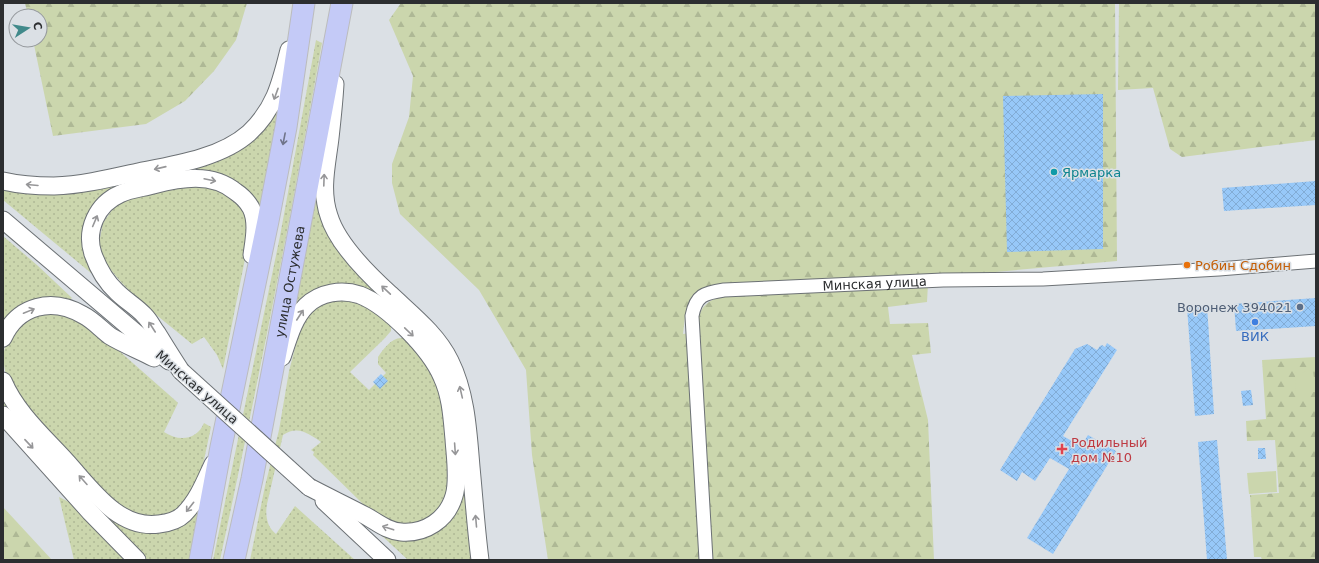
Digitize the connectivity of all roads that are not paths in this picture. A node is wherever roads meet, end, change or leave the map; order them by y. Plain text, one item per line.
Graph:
1 (303, 3) edge
2 (343, 3) edge
3 (3, 181) edge
4 (3, 220) edge
5 (1316, 261) edge
6 (3, 338) edge
7 (238, 365) junction
8 (182, 372) junction
9 (3, 381) edge
10 (266, 403) junction
11 (3, 415) edge
12 (221, 447) junction
13 (252, 479) junction
14 (309, 487) junction
15 (107, 528) junction
16 (130, 560) edge
17 (137, 560) edge
18 (200, 560) edge
19 (234, 560) edge
20 (244, 560) edge
21 (372, 560) edge
22 (387, 560) edge
23 (480, 560) edge
24 (706, 560) edge

1 -> 3 street
1 -> 7 main road
2 - 10 main road, улица Остужева
23 -> 2 street
4 - 8 street, Минская улица
5 - 24 street, Минская улица
6 -> 8 street
8 -> 7 street
7 - 12 main road
8 - 14 street, Минская улица, bridge
12 -> 9 street
10 - 13 main road, улица Остужева
10 -> 14 street
11 -> 15 street
12 - 18 main road
13 - 19 main road, улица Остужева
13 - 20 street
14 - 21 street
14 - 22 street, Минская улица
15 - 16 street
15 - 17 street

